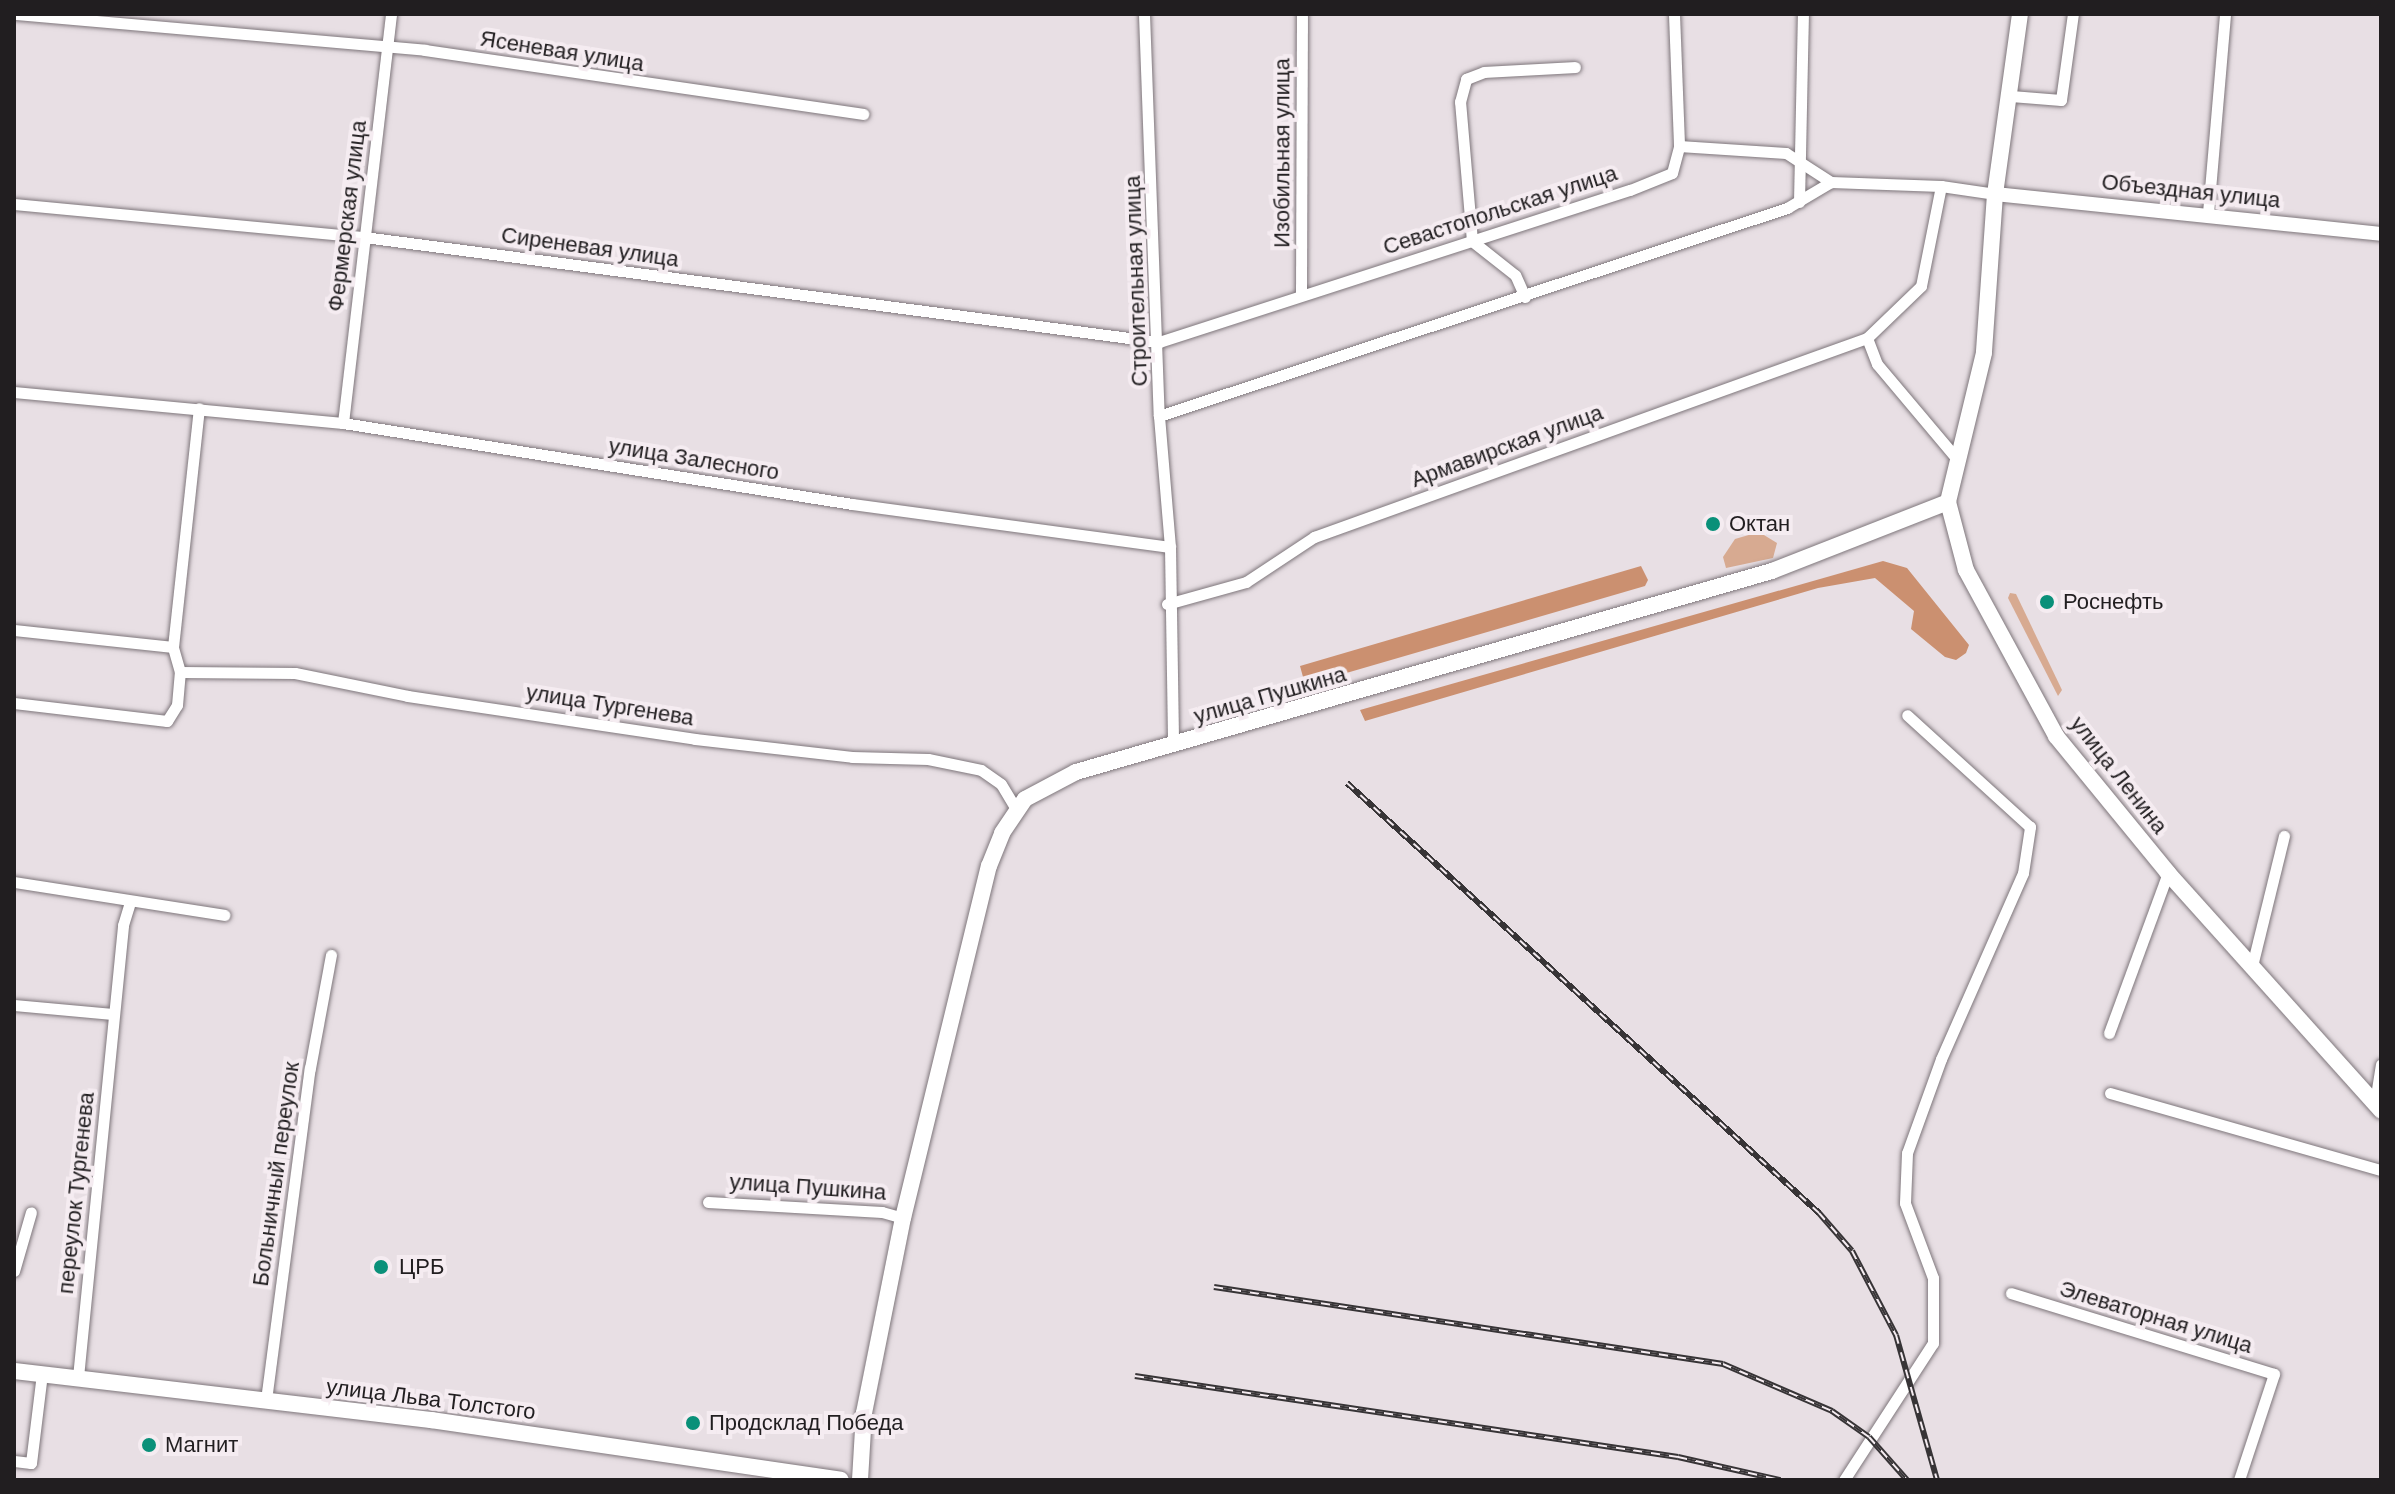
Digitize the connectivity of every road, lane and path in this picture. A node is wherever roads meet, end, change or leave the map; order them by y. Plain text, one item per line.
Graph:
1 (16, 14) edge
2 (391, 14) edge
3 (1144, 14) edge
4 (1302, 14) edge
5 (1674, 14) edge
6 (1803, 14) edge
7 (2020, 14) edge
8 (2073, 14) edge
9 (2225, 14) edge
10 (388, 46) junction
11 (1575, 67) dead end
12 (2011, 96) junction
13 (863, 114) dead end
14 (1679, 146) junction
15 (1799, 158) junction
16 (1831, 182) junction
17 (1941, 186) junction
18 (1995, 194) junction
19 (1799, 202) junction
20 (14, 204) edge
21 (2208, 213) junction
22 (2381, 234) edge
23 (364, 237) junction
24 (1472, 241) junction
25 (1301, 293) junction
26 (1525, 297) junction
27 (1867, 338) junction
28 (1159, 342) junction
29 (14, 392) edge
30 (199, 408) junction
31 (1159, 416) junction
32 (343, 423) junction
33 (1957, 459) junction
34 (1948, 502) junction
35 (1170, 547) junction
36 (1167, 604) junction
37 (14, 630) edge
38 (173, 647) junction
39 (180, 672) junction
40 (14, 703) edge
41 (1907, 715) dead end
42 (1173, 745) junction
43 (1016, 809) junction
44 (2284, 836) dead end
45 (2168, 873) junction
46 (14, 882) edge
47 (130, 902) junction
48 (224, 915) dead end
49 (331, 955) dead end
50 (2252, 966) junction
51 (14, 1005) edge
52 (113, 1014) junction
53 (2109, 1033) dead end
54 (2381, 1064) edge
55 (2110, 1093) dead end
56 (2378, 1106) edge
57 (2381, 1170) edge
58 (708, 1202) dead end
59 (31, 1212) dead end
60 (903, 1218) junction
61 (14, 1271) edge
62 (2011, 1293) dead end
63 (14, 1371) edge
64 (42, 1373) junction
65 (78, 1377) junction
66 (266, 1400) junction
67 (14, 1461) edge
68 (841, 1480) edge
69 (860, 1480) edge
70 (1844, 1480) edge
71 (2239, 1480) edge

1 - 10 street, Ясеневая улица
2 - 10 street, Фермерская улица
3 - 28 street, Строительная улица
4 - 25 street, Изобильная улица
5 - 14 street
6 - 15 street
7 - 12 main road
8 - 12 street
9 - 21 street
10 - 13 street, Ясеневая улица
10 - 23 street, Фермерская улица
11 - 24 street
12 - 18 main road
14 - 15 street
14 - 24 street, Севастопольская улица
15 - 16 street
15 - 19 street
16 - 17 street
16 - 19 street
17 - 18 street
17 - 27 street, Армавирская улица
18 - 21 street, Объездная улица
18 - 33 main road
19 - 26 street
20 - 23 street, Сиреневая улица
21 - 22 street, Объездная улица
23 - 28 street, Сиреневая улица
23 - 32 street, Фермерская улица
24 - 25 street, Севастопольская улица
24 - 26 street
25 - 28 street, Севастопольская улица
26 - 31 street
27 - 33 street
27 - 36 street, Армавирская улица
28 - 31 street, Строительная улица
29 - 30 street, улица Залесного
30 - 32 street, улица Залесного
30 - 38 street
31 - 35 street, Строительная улица
32 - 35 street, улица Залесного
33 - 34 main road
34 - 42 main road, улица Пушкина
34 - 45 main road, улица Ленина
35 - 36 street
36 - 42 street
37 - 38 street
38 - 39 street
39 - 40 street
39 - 43 street, улица Тургенева
41 - 70 street
42 - 43 main road, улица Пушкина
43 - 60 main road, улица Пушкина
44 - 50 street
45 - 50 main road, улица Ленина
45 - 53 street
46 - 47 street
47 - 48 street
47 - 52 street, переулок Тургенева
49 - 66 street, Больничный переулок
50 - 56 main road, улица Ленина
51 - 52 street
52 - 65 street, переулок Тургенева
54 - 56 street, улица Ленина
55 - 57 street
58 - 60 street, улица Пушкина
59 - 61 street, переулок Тургенева
60 - 69 main road, улица Пушкина
62 - 71 street, Элеваторная улица
63 - 64 main road, улица Льва Толстого
64 - 65 main road, улица Льва Толстого
64 - 67 street
65 - 66 main road, улица Льва Толстого
66 - 68 main road, улица Льва Толстого

